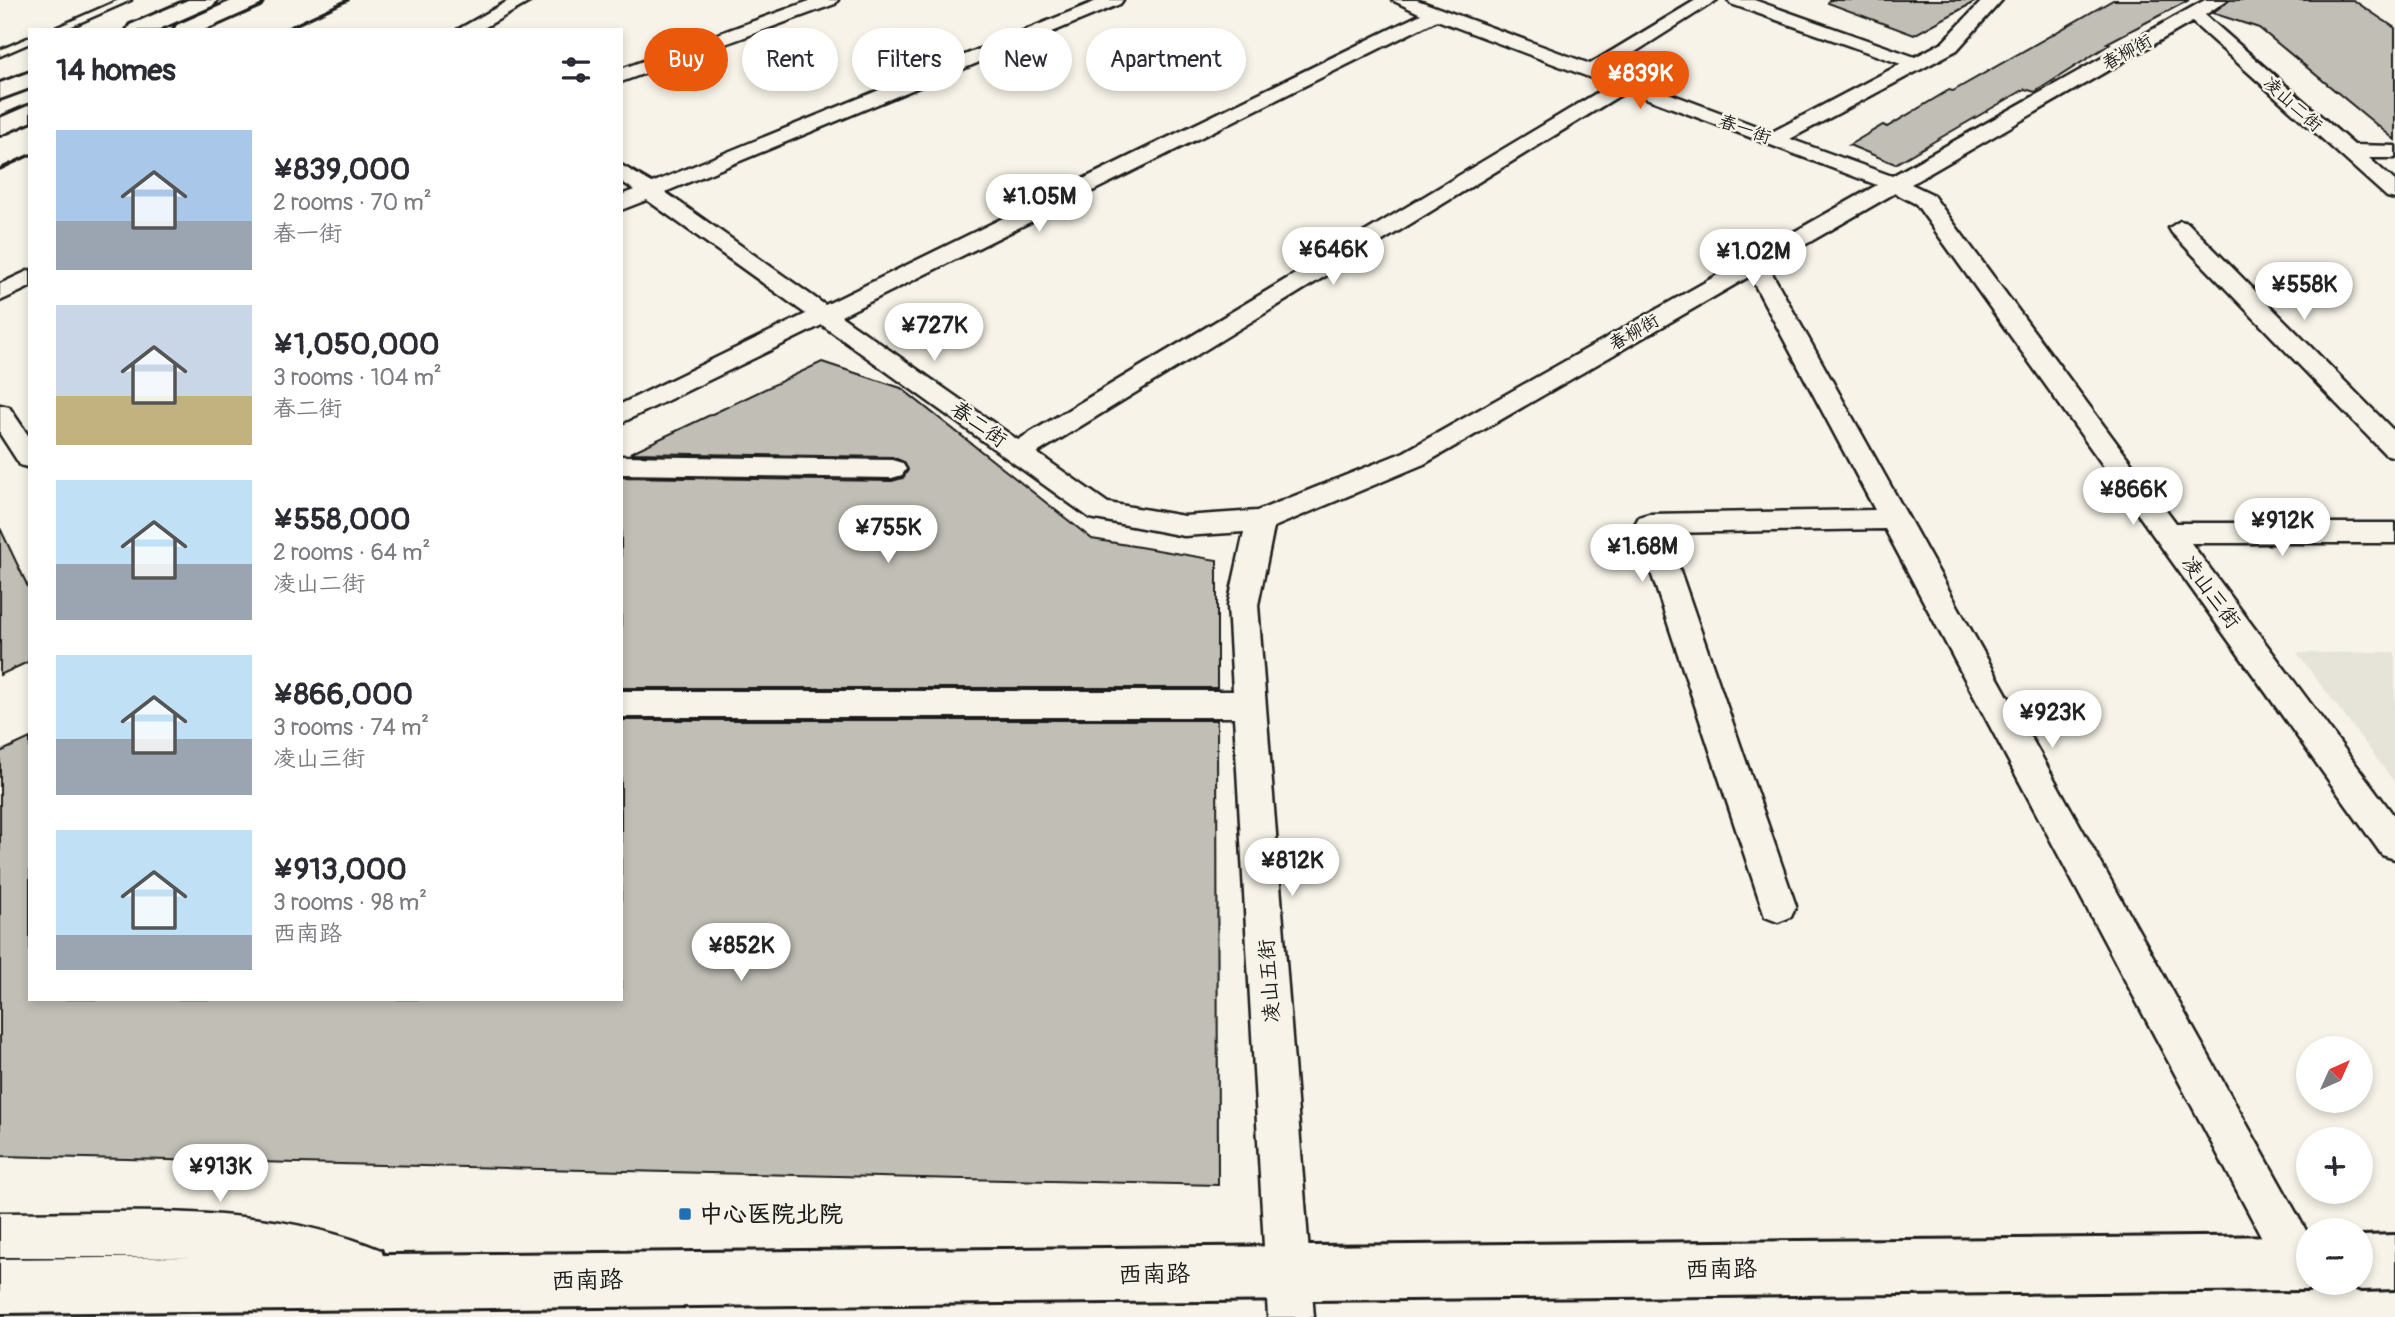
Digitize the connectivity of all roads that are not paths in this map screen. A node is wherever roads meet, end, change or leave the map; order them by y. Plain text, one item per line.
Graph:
1 (127, 0) edge
2 (206, 0) edge
3 (252, 0) edge
4 (524, 0) edge
5 (829, 0) edge
6 (1114, 0) edge
7 (1401, 0) edge
8 (1708, 0) edge
9 (1737, 0) edge
10 (1993, 0) edge
11 (2218, 0) edge
12 (1436, 13) junction
13 (2193, 14) junction
14 (60, 28) edge
15 (143, 28) edge
16 (189, 28) edge
17 (470, 28) edge
18 (28, 41) edge
19 (0, 53) edge
20 (1915, 64) junction
21 (1592, 71) junction
22 (623, 75) edge
23 (28, 78) edge
24 (1625, 84) junction
25 (0, 90) edge
26 (28, 101) edge
27 (0, 113) edge
28 (28, 113) edge
29 (0, 128) edge
30 (1774, 139) junction
31 (2346, 151) junction
32 (2395, 152) edge
33 (623, 172) edge
34 (1893, 184) junction
35 (650, 191) junction
36 (2395, 192) edge
37 (623, 202) edge
38 (2180, 228) dead end
39 (1755, 263) junction
40 (28, 278) edge
41 (0, 294) edge
42 (827, 314) junction
43 (0, 413) edge
44 (623, 414) edge
45 (2395, 448) edge
46 (27, 451) edge
47 (1018, 452) junction
48 (623, 465) edge
49 (892, 469) dead end
50 (1895, 519) junction
51 (1261, 521) junction
52 (2168, 533) junction
53 (2395, 533) edge
54 (623, 704) edge
55 (1250, 704) junction
56 (2395, 844) edge
57 (1778, 906) dead end
58 (0, 1235) edge
59 (2296, 1248) edge
60 (2395, 1262) edge
61 (2296, 1263) edge
62 (2373, 1263) edge
63 (427, 1282) junction
64 (0, 1286) edge
65 (1290, 1295) edge

1 - 14 lane
2 - 15 main road
3 - 16 main road
4 - 17 street
5 - 22 street
6 - 35 street
7 - 12 street, 春一街
8 - 21 street
9 - 20 street
10 - 20 street
11 - 13 street, 春柳街
12 - 21 street, 春一街
12 - 42 street
13 - 31 street, 凌山二街
13 - 34 street, 春柳街
18 - 19 lane
20 - 30 street
21 - 24 street, 春一街
23 - 25 main road
24 - 30 street, 春一街
24 - 47 street
26 - 27 main road
28 - 29 main road
30 - 34 street, 春一街
31 - 32 street
31 - 36 street, 凌山二街
33 - 35 street, 春二街
34 - 39 street, 春柳街
34 - 52 street, 凌山三街
35 - 37 street
35 - 42 street, 春二街
38 - 45 street
39 - 50 street
39 - 51 street, 春柳街
40 - 41 street
42 - 44 street
42 - 47 street, 春二街
43 - 46 street
47 - 51 street, 春二街
48 - 49 street
50 - 57 street
50 - 59 street
51 - 55 street, 凌山五街
52 - 53 street
52 - 56 street, 凌山三街
54 - 55 street
55 - 65 street, 凌山五街
58 - 63 street
60 - 62 main road
61 - 65 main road, 西南路
63 - 64 main road, 西南路
63 - 65 main road, 西南路

